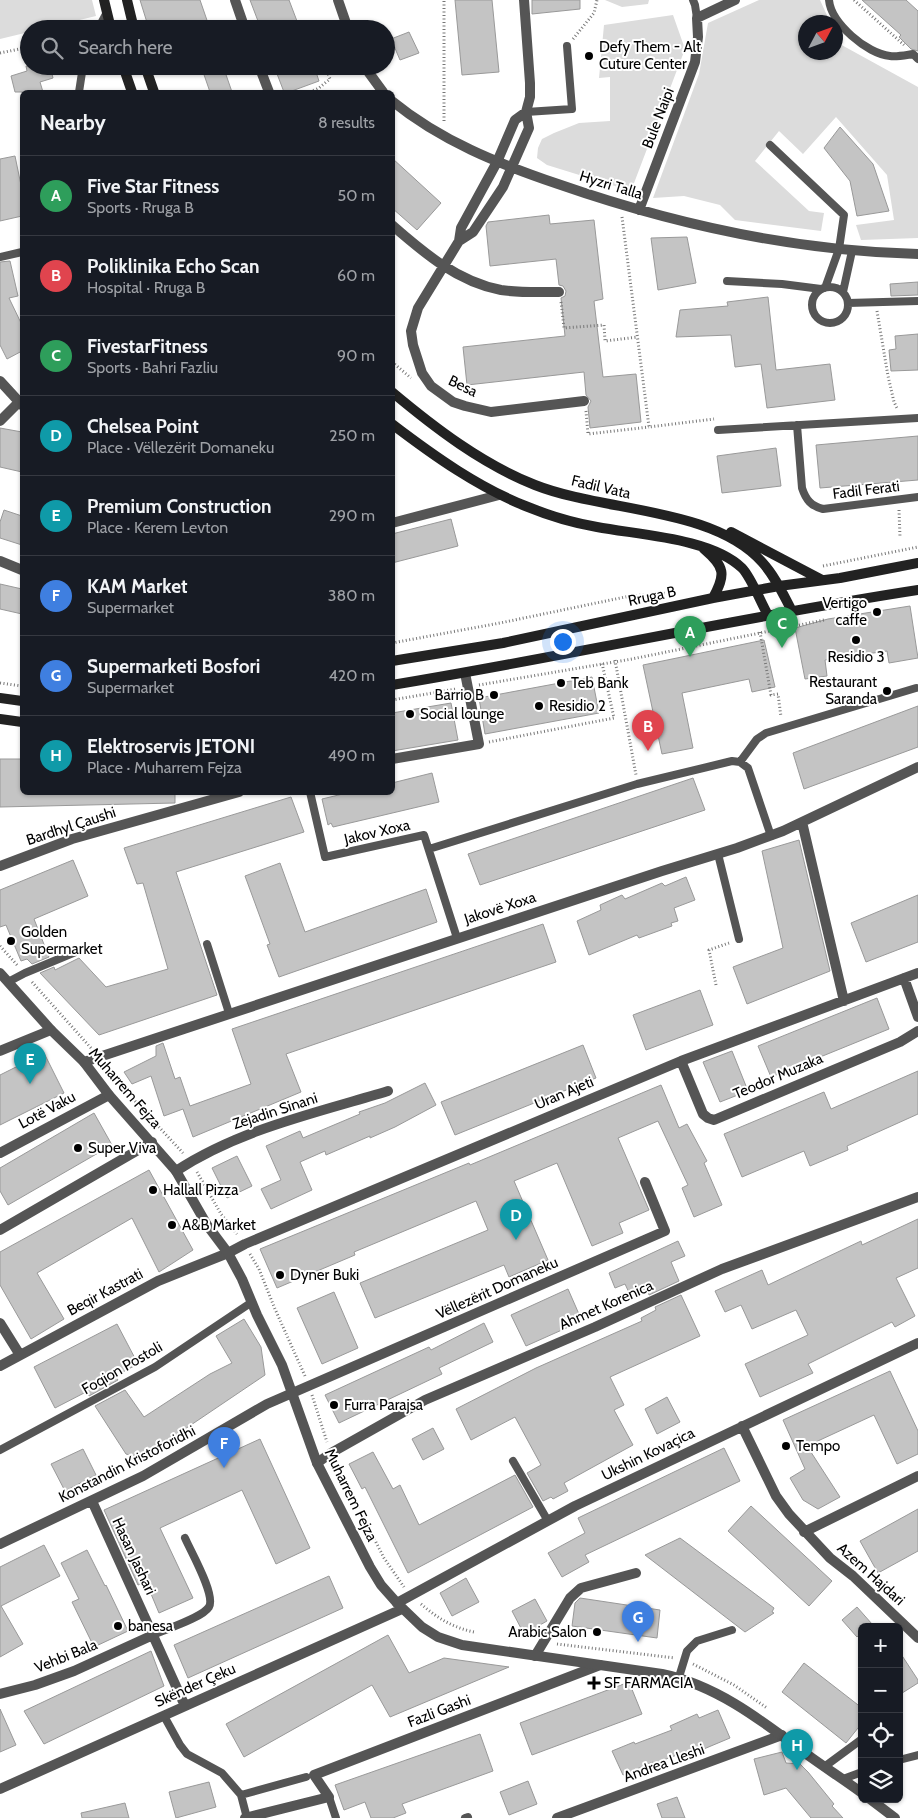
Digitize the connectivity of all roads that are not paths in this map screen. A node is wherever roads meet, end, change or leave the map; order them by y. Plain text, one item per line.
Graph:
1 (104, 0) edge
2 (127, 0) edge
3 (235, 0) edge
4 (338, 0) edge
5 (524, 0) edge
6 (693, 0) edge
7 (735, 0) edge
8 (829, 0) edge
9 (107, 12) junction
10 (697, 18) junction
11 (103, 20) edge
12 (109, 20) edge
13 (132, 20) edge
14 (242, 20) edge
15 (345, 20) edge
16 (566, 46) road end
17 (916, 56) edge
18 (82, 75) edge
19 (126, 75) edge
20 (148, 75) edge
21 (262, 75) edge
22 (371, 75) edge
23 (79, 90) edge
24 (131, 90) edge
25 (153, 90) edge
26 (268, 90) edge
27 (382, 90) edge
28 (395, 103) edge
29 (526, 112) junction
30 (770, 146) dead end
31 (497, 162) junction
32 (512, 168) junction
33 (639, 210) junction
34 (395, 227) edge
35 (459, 241) junction
36 (839, 249) junction
37 (852, 251) junction
38 (20, 252) edge
39 (918, 254) edge
40 (0, 257) edge
41 (444, 267) junction
42 (726, 282) dead end
43 (823, 288) junction
44 (559, 292) road end
45 (843, 292) junction
46 (918, 301) edge
47 (848, 304) junction
48 (0, 381) edge
49 (395, 394) edge
50 (584, 401) road end
51 (20, 402) edge
52 (20, 404) edge
53 (918, 418) edge
54 (0, 421) edge
55 (797, 425) junction
56 (395, 426) edge
57 (718, 430) road end
58 (499, 495) junction
59 (918, 497) edge
60 (395, 522) edge
61 (706, 526) junction
62 (699, 546) junction
63 (0, 561) edge
64 (918, 563) edge
65 (20, 569) edge
66 (822, 580) junction
67 (779, 586) junction
68 (918, 590) edge
69 (755, 591) junction
70 (714, 598) junction
71 (792, 610) junction
72 (763, 616) junction
73 (395, 660) edge
74 (465, 673) junction
75 (395, 685) edge
76 (916, 688) dead end
77 (0, 698) edge
78 (20, 701) edge
79 (0, 719) edge
80 (20, 722) edge
81 (395, 758) edge
82 (740, 762) junction
83 (918, 767) edge
84 (228, 795) edge
85 (311, 795) edge
86 (802, 822) junction
87 (771, 836) junction
88 (428, 849) junction
89 (718, 854) junction
90 (0, 866) edge
91 (457, 938) junction
92 (738, 940) road end
93 (207, 944) dead end
94 (78, 951) dead end
95 (0, 973) edge
96 (918, 973) edge
97 (904, 978) junction
98 (8, 982) junction
99 (844, 1000) junction
100 (229, 1013) junction
101 (918, 1017) edge
102 (51, 1030) junction
103 (918, 1031) edge
104 (0, 1051) edge
105 (680, 1061) junction
106 (84, 1062) junction
107 (388, 1091) dead end
108 (109, 1095) junction
109 (152, 1142) junction
110 (0, 1152) edge
111 (176, 1171) junction
112 (646, 1182) dead end
113 (918, 1197) edge
114 (0, 1230) edge
115 (228, 1253) junction
116 (252, 1302) junction
117 (0, 1323) edge
118 (918, 1343) edge
119 (20, 1355) junction
120 (0, 1366) edge
121 (293, 1394) junction
122 (742, 1426) junction
123 (0, 1450) edge
124 (513, 1461) dead end
125 (317, 1463) junction
126 (918, 1476) edge
127 (92, 1501) junction
128 (548, 1521) junction
129 (804, 1532) junction
130 (185, 1538) dead end
131 (0, 1544) edge
132 (636, 1573) dead end
133 (400, 1606) junction
134 (732, 1630) dead end
135 (153, 1635) junction
136 (918, 1638) edge
137 (535, 1656) junction
138 (600, 1665) junction
139 (679, 1677) junction
140 (0, 1694) edge
141 (186, 1706) junction
142 (164, 1716) junction
143 (782, 1735) junction
144 (858, 1742) edge
145 (918, 1754) edge
146 (903, 1759) edge
147 (824, 1767) junction
148 (858, 1773) edge
149 (306, 1777) dead end
150 (843, 1779) junction
151 (0, 1789) edge
152 (858, 1790) edge
153 (241, 1795) junction
154 (329, 1797) junction
155 (875, 1803) edge
156 (246, 1818) edge
157 (336, 1818) edge
158 (557, 1818) edge
159 (895, 1818) edge

1 - 9 main road
2 - 13 main road
3 - 14 street
4 - 15 street
5 - 29 street, Besa
6 - 10 lane
7 - 10 street
8 - 17 lane
9 - 11 lane
9 - 12 main road
10 - 33 street, Bule Naipi
16 - 29 lane
18 - 23 lane
19 - 24 main road
20 - 25 main road
21 - 26 street
22 - 27 street
28 - 31 street, Hyzri Talla
29 - 31 street, Besa
29 - 32 street, Besa
30 - 36 lane
31 - 32 street, Hyzri Talla
31 - 35 street, Besa
32 - 33 street, Hyzri Talla
32 - 35 street, Besa
33 - 36 street, Hyzri Talla
34 - 41 street
35 - 41 street, Besa
36 - 37 street, Hyzri Talla
36 - 43 lane
37 - 39 street, Hyzri Talla
37 - 45 lane
38 - 40 lane
41 - 44 street
41 - 50 street, Besa
42 - 43 lane
43 - 45 lane
43 - 47 lane
45 - 47 lane
46 - 47 lane
48 - 51 street
49 - 61 main road, Fadil Vata
52 - 54 street
53 - 55 lane
55 - 57 lane
55 - 59 lane, Fadil Ferati
56 - 58 main road
58 - 60 street
58 - 62 main road
61 - 66 main road
61 - 67 main road, Fadil Vata
62 - 69 main road
62 - 70 main road
63 - 65 street
64 - 66 main road, Rruga B
66 - 67 main road, Rruga B
67 - 69 main road, Rruga B
67 - 71 main road, Fadil Vata
68 - 71 main road
69 - 70 main road, Rruga B
69 - 72 main road
70 - 73 main road, Rruga B
71 - 72 main road
72 - 74 main road
74 - 75 main road
74 - 81 street
76 - 82 lane
77 - 78 main road
79 - 80 main road
82 - 87 lane
82 - 88 lane
83 - 86 street, Jakovë Xoxa
84 - 90 street, Bardhyl Çaushi
85 - 88 lane, Jakov Xoxa
86 - 87 street, Jakovë Xoxa
86 - 99 street
87 - 89 street, Jakovë Xoxa
88 - 91 lane
89 - 91 street, Jakovë Xoxa
89 - 92 lane
91 - 100 street, Jakovë Xoxa
93 - 100 lane
94 - 98 lane
95 - 98 street, Muharrem Fejza
96 - 97 street, Uran Ajeti
97 - 99 street, Uran Ajeti
97 - 101 street
98 - 102 street, Muharrem Fejza
99 - 105 street, Uran Ajeti
100 - 106 street, Jakovë Xoxa
102 - 104 street
102 - 106 street, Muharrem Fejza
103 - 105 street, Teodor Muzaka
105 - 115 street, Uran Ajeti
106 - 108 street, Muharrem Fejza
107 - 111 street, Zejadin Sinani
108 - 109 street, Muharrem Fejza
108 - 110 street, Lotë Vaku
109 - 111 street, Muharrem Fejza
109 - 114 street
111 - 115 street, Muharrem Fejza
112 - 121 street, Vëllezërit Domaneku
113 - 125 street, Ahmet Korenica
115 - 116 street, Muharrem Fejza
115 - 119 street, Beqir Kastrati
116 - 121 street, Muharrem Fejza
116 - 123 lane, Foqion Postoli
117 - 119 street
118 - 122 street, Ukshin Kovaçica
119 - 120 street, Beqir Kastrati
121 - 125 street, Muharrem Fejza
121 - 127 street, Konstandin Kristoforidhi
122 - 128 street, Ukshin Kovaçica
122 - 129 street, Azem Hajdari
124 - 128 lane
125 - 133 street, Muharrem Fejza
126 - 129 street
127 - 131 street, Konstandin Kristoforidhi
127 - 135 street, Hasan Jashari
128 - 133 street, Ukshin Kovaçica
129 - 136 street, Azem Hajdari
130 - 135 lane, Vehbi Bala
132 - 137 street
133 - 137 street, Muharrem Fejza
133 - 141 street, Skënder Çeku
134 - 139 lane
135 - 140 street, Vehbi Bala
135 - 141 street, Hasan Jashari
137 - 138 street, Muharrem Fejza
138 - 139 street, Muharrem Fejza
138 - 154 street, Fazli Gashi
139 - 143 street, Muharrem Fejza
141 - 142 street, Skënder Çeku
142 - 151 street, Skënder Çeku
142 - 153 lane
143 - 147 street, Muharrem Fejza
143 - 158 street, Andrea Lleshi
144 - 147 lane
145 - 146 lane
147 - 150 street, Muharrem Fejza
148 - 150 lane
149 - 153 lane
150 - 152 street, Muharrem Fejza
153 - 156 lane
154 - 156 street
154 - 157 lane, Fazli Gashi
155 - 159 street

